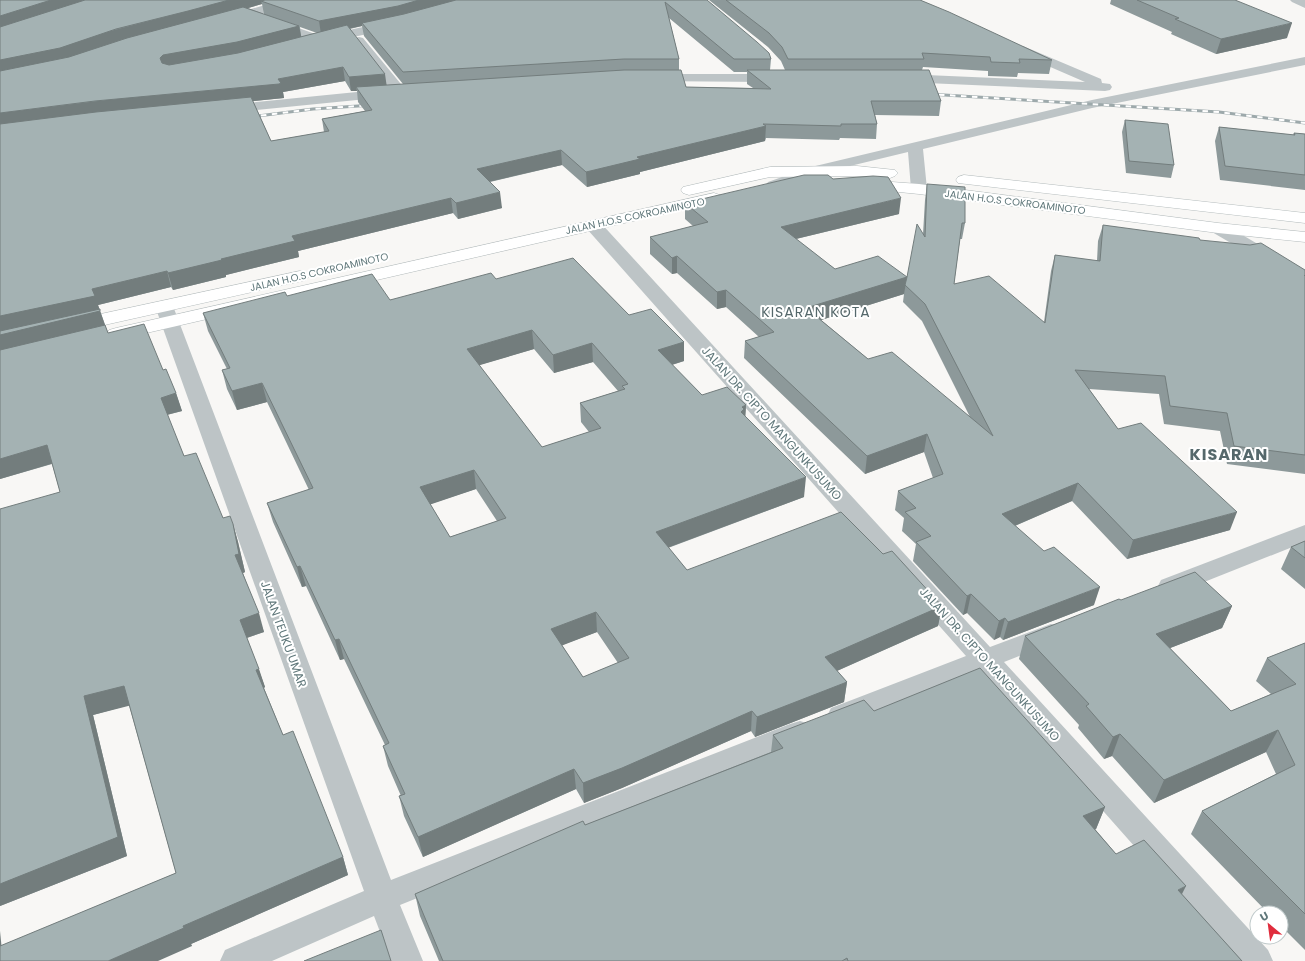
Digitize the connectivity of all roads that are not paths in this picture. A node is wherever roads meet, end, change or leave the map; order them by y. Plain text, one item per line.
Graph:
1 (294, 0) edge
2 (1296, 0) edge
3 (1305, 4) edge
4 (247, 14) junction
5 (219, 22) edge
6 (401, 23) edge
7 (353, 33) junction
8 (320, 40) junction
9 (1011, 45) edge
10 (298, 46) edge
11 (1305, 61) edge
12 (775, 65) dead end
13 (639, 78) edge
14 (888, 78) edge
15 (1105, 87) junction
16 (415, 91) edge
17 (400, 92) junction
18 (1128, 96) junction
19 (211, 111) edge
20 (915, 146) junction
21 (812, 171) junction
22 (918, 182) junction
23 (774, 185) junction
24 (1305, 218) edge
25 (593, 225) junction
26 (1218, 228) junction
27 (1305, 237) edge
28 (381, 258) dead end
29 (319, 272) dead end
30 (1305, 279) edge
31 (166, 314) junction
32 (54, 330) edge
33 (99, 338) edge
34 (1305, 533) edge
35 (1153, 592) edge
36 (1073, 624) edge
37 (985, 658) junction
38 (382, 898) junction
39 (236, 961) edge
40 (407, 961) edge
41 (1257, 961) edge

1 - 4 street
2 - 3 street
4 - 5 street
4 - 8 street
6 - 7 street
7 - 8 street
7 - 17 street
8 - 10 street
9 - 15 street
11 - 18 street
12 - 13 street
14 - 15 street
15 - 18 street
16 - 17 street
17 - 19 street
18 - 20 street
20 - 21 street
20 - 22 street
21 - 22 main road, JALAN H.O.S COKROAMINOTO
21 - 23 street
21 - 28 main road, JALAN H.O.S COKROAMINOTO
22 - 23 main road, JALAN H.O.S COKROAMINOTO
22 - 24 main road, JALAN H.O.S COKROAMINOTO
22 - 26 main road, JALAN H.O.S COKROAMINOTO
23 - 25 main road, JALAN H.O.S COKROAMINOTO
25 - 31 main road, JALAN H.O.S COKROAMINOTO
25 - 37 street, JALAN DR. CIPTO MANGUNKUSUMO
26 - 27 main road, JALAN H.O.S COKROAMINOTO
26 - 30 street
29 - 31 main road, JALAN H.O.S COKROAMINOTO
31 - 32 main road, JALAN H.O.S COKROAMINOTO
31 - 33 main road, JALAN H.O.S COKROAMINOTO
31 - 38 street, JALAN TEUKU UMAR
34 - 35 street
36 - 37 street
37 - 38 street
37 - 41 street, JALAN DR. CIPTO MANGUNKUSUMO
38 - 39 street
38 - 40 street, JALAN TEUKU UMAR

